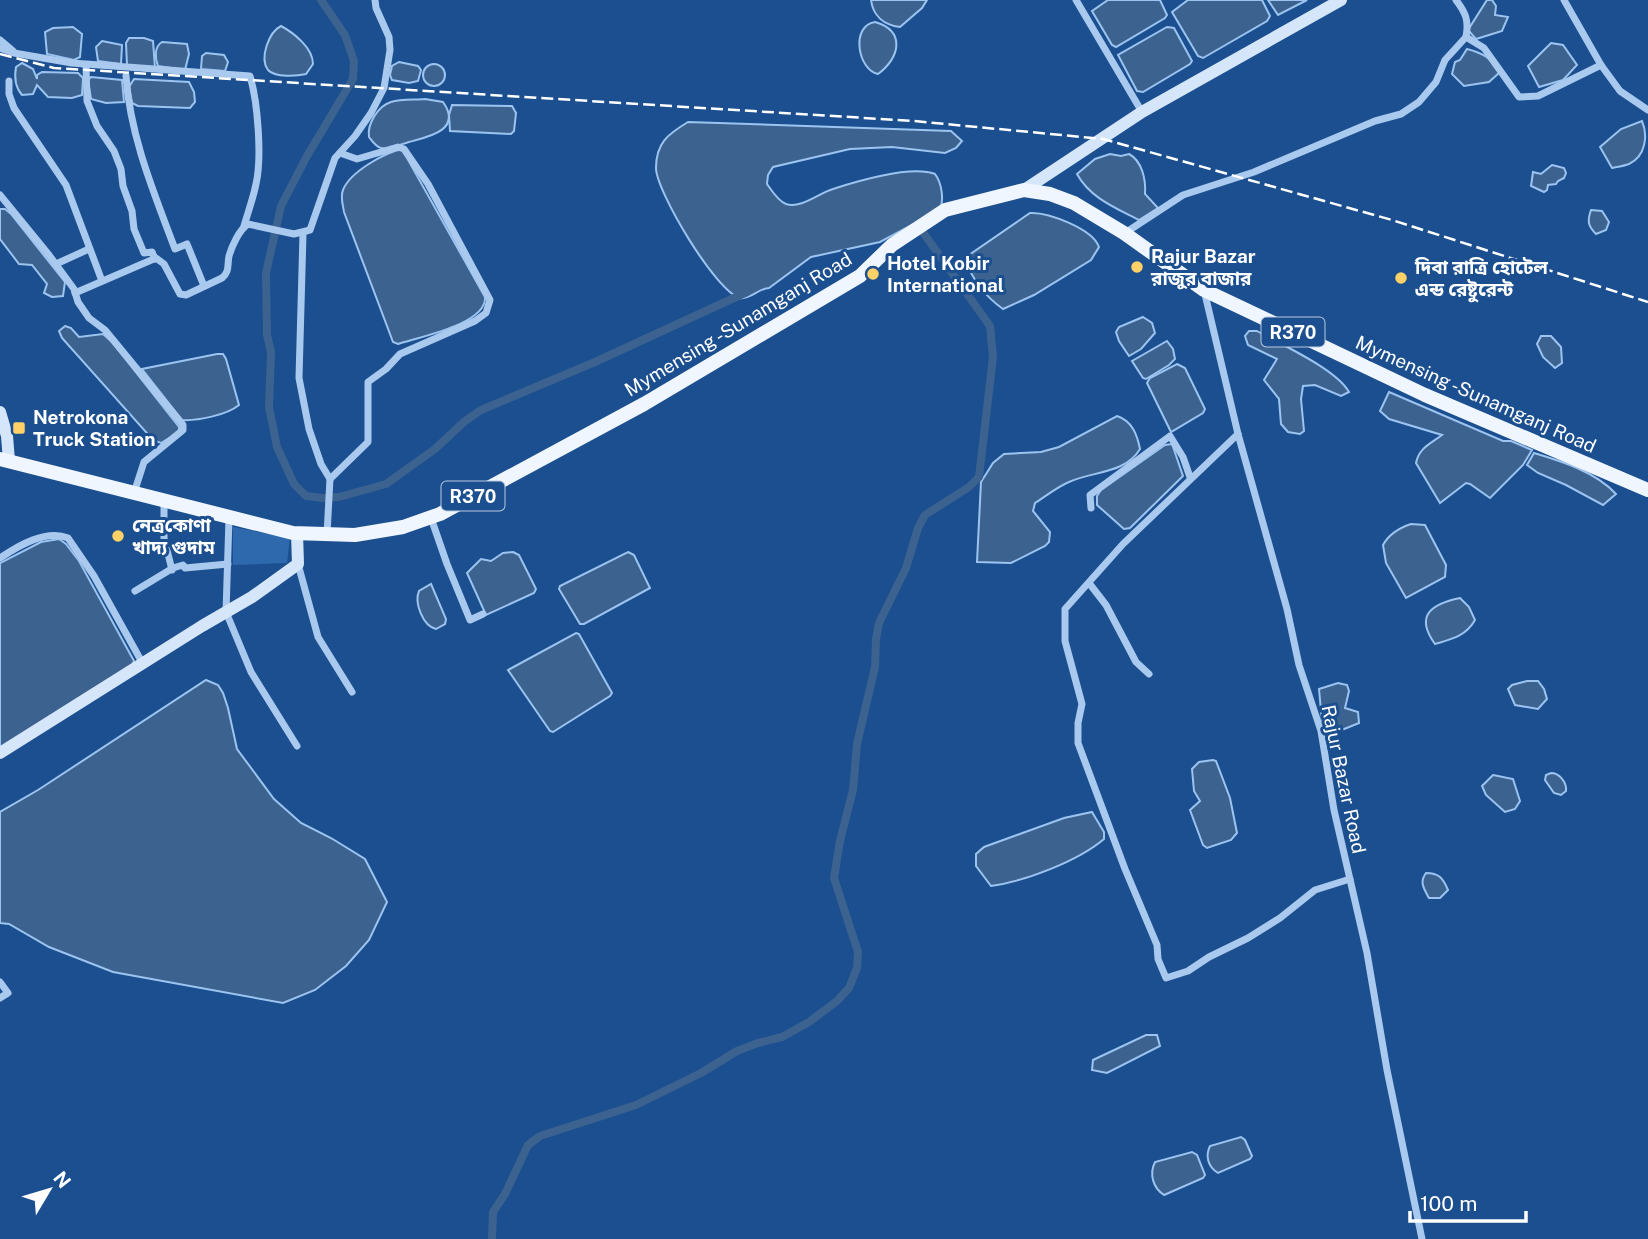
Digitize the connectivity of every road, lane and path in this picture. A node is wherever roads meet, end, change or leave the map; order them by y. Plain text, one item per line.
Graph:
1 (375, 0) edge
2 (1076, 0) edge
3 (1341, 0) edge
4 (1456, 0) edge
5 (1564, 0) edge
6 (1466, 37) junction
7 (0, 40) edge
8 (0, 48) edge
9 (14, 53) junction
10 (86, 65) junction
11 (1601, 65) junction
12 (126, 76) dead end
13 (9, 81) dead end
14 (1648, 110) edge
15 (1142, 112) junction
16 (340, 153) junction
17 (1024, 190) junction
18 (0, 195) edge
19 (246, 225) junction
20 (1124, 233) junction
21 (303, 234) junction
22 (89, 249) junction
23 (156, 259) junction
24 (56, 264) junction
25 (102, 281) junction
26 (204, 286) junction
27 (1204, 290) junction
28 (75, 293) junction
29 (0, 412) edge
30 (1238, 434) junction
31 (5, 460) edge
32 (1190, 477) junction
33 (330, 479) junction
34 (1648, 490) edge
35 (134, 494) junction
36 (164, 502) junction
37 (1091, 508) dead end
38 (431, 517) junction
39 (229, 518) junction
40 (297, 533) junction
41 (327, 535) junction
42 (0, 558) edge
43 (228, 564) junction
44 (298, 564) junction
45 (172, 570) junction
46 (1089, 583) junction
47 (135, 591) dead end
48 (226, 612) junction
49 (483, 614) dead end
50 (143, 664) junction
51 (1149, 674) dead end
52 (352, 692) dead end
53 (298, 746) dead end
54 (0, 753) edge
55 (1350, 878) junction
56 (0, 982) edge
57 (0, 998) edge
58 (1422, 1239) edge

1 - 16 street
2 - 15 street
3 - 15 street
4 - 6 street
5 - 11 street
6 - 11 street
6 - 20 street
7 - 9 street
8 - 9 street
9 - 10 street
10 - 19 street
10 - 23 street
11 - 14 street
12 - 26 street
13 - 22 street
15 - 17 street
16 - 21 street
16 - 33 street
17 - 20 main road, Mymensing -Sunamganj Road / R370
17 - 38 main road, Mymensing -Sunamganj Road / R370
18 - 24 street
19 - 21 street
19 - 26 street
20 - 27 main road, Mymensing -Sunamganj Road / R370
21 - 33 street
22 - 24 street
22 - 25 street
23 - 25 street
23 - 26 street
24 - 28 street
25 - 28 street
27 - 30 street, Rajur Bazar Road
27 - 34 main road, Mymensing -Sunamganj Road / R370
28 - 35 street
29 - 31 street
30 - 32 street
30 - 55 street, Rajur Bazar Road
31 - 35 main road, Mymensing -Sunamganj Road / R370
32 - 37 street
32 - 46 street
33 - 41 street
35 - 36 main road, Mymensing -Sunamganj Road / R370
36 - 39 main road, Mymensing -Sunamganj Road / R370
36 - 45 street
38 - 41 main road, Mymensing -Sunamganj Road / R370
38 - 49 street
39 - 40 main road, Mymensing -Sunamganj Road / R370
39 - 43 street
40 - 41 main road, Mymensing -Sunamganj Road / R370
40 - 44 street
42 - 50 street
43 - 45 street
43 - 48 street
44 - 48 street
44 - 52 street
45 - 47 street
46 - 51 street
46 - 55 street
48 - 50 street
48 - 53 street
50 - 54 street
55 - 58 street, Rajur Bazar Road
56 - 57 street

